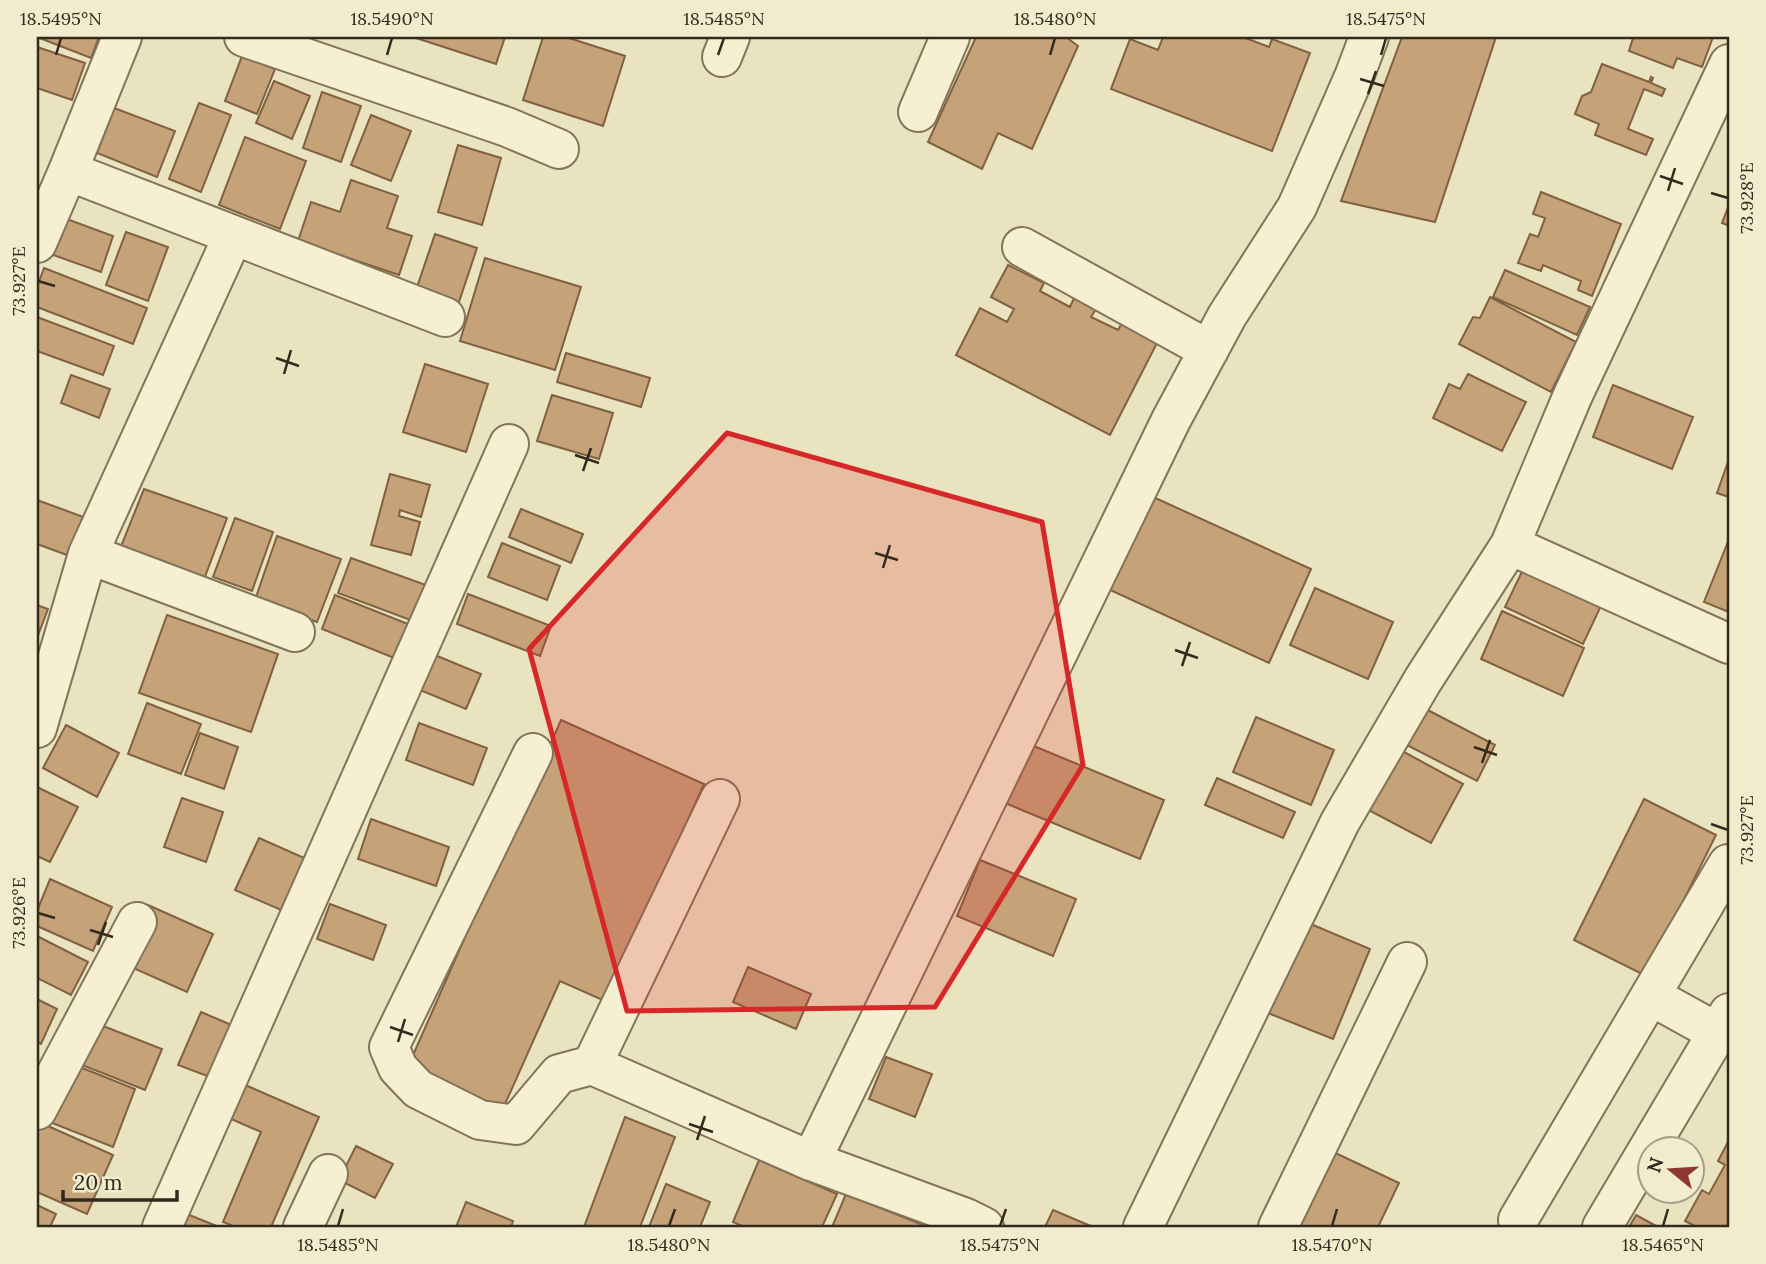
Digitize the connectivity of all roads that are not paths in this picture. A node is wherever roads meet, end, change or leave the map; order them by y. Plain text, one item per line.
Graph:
1 (121, 37) edge
2 (244, 37) edge
3 (950, 37) edge
4 (1369, 37) edge
5 (1729, 64) edge
6 (918, 112) dead end
7 (559, 149) dead end
8 (68, 171) junction
9 (233, 236) junction
10 (37, 243) edge
11 (1022, 247) dead end
12 (445, 317) dead end
13 (1209, 350) junction
14 (509, 444) dead end
15 (1510, 545) junction
16 (88, 554) junction
17 (295, 632) dead end
18 (1729, 644) edge
19 (37, 728) edge
20 (533, 753) dead end
21 (720, 799) dead end
22 (1728, 864) edge
23 (137, 922) dead end
24 (1407, 962) dead end
25 (1651, 996) junction
26 (1723, 1023) edge
27 (603, 1070) junction
28 (37, 1111) edge
29 (811, 1161) junction
30 (328, 1174) dead end
31 (1518, 1220) dead end
32 (162, 1227) edge
33 (303, 1227) edge
34 (984, 1227) edge
35 (1143, 1227) edge
36 (1278, 1227) edge
37 (1602, 1227) edge

1 - 8 street
2 - 7 street
3 - 6 street
4 - 13 street
5 - 15 street
8 - 9 street
8 - 10 street
9 - 12 street
9 - 16 street
11 - 13 street
13 - 29 street
14 - 32 street
15 - 18 street
15 - 35 street
16 - 17 street
16 - 19 street
20 - 27 street
21 - 27 street
22 - 25 street
23 - 28 street
24 - 36 street
25 - 26 street
25 - 31 street
26 - 37 street
27 - 29 street
29 - 34 street
30 - 33 street

